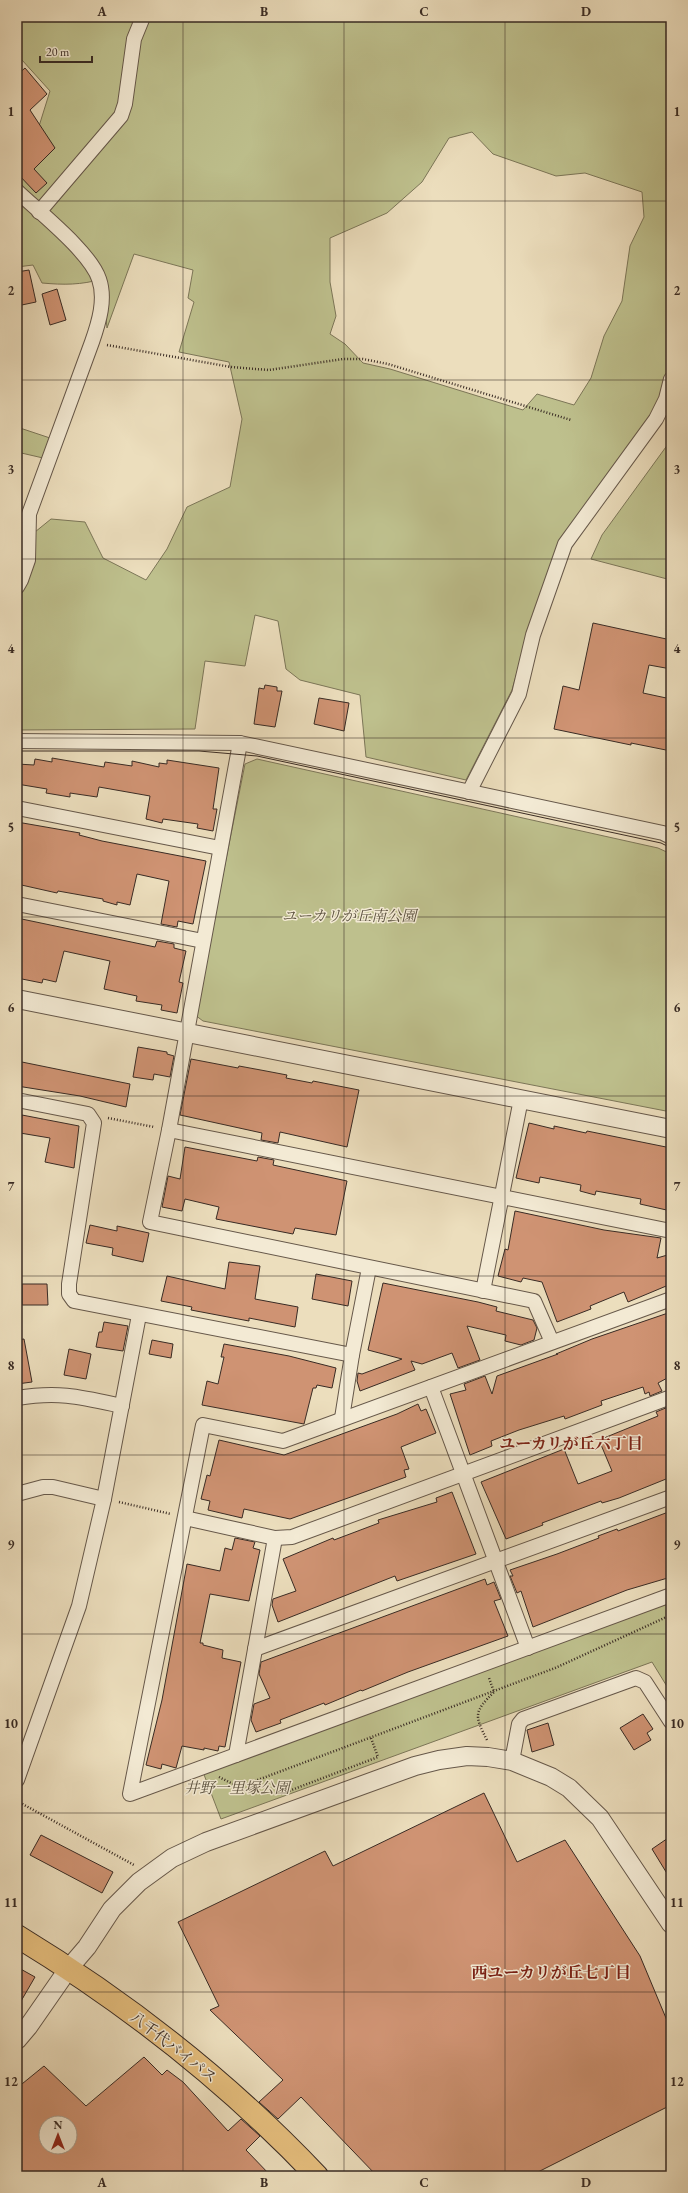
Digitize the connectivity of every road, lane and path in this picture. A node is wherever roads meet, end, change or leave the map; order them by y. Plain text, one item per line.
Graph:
1 (143, 17) edge
2 (17, 192) edge
3 (40, 212) junction
4 (92, 342) junction
5 (671, 378) edge
6 (571, 420) dead end
7 (17, 587) edge
8 (17, 741) edge
9 (240, 742) junction
10 (469, 792) junction
11 (17, 808) edge
12 (671, 837) edge
13 (220, 848) junction
14 (17, 904) edge
15 (203, 941) junction
16 (17, 999) edge
17 (186, 1033) junction
18 (521, 1099) junction
19 (17, 1100) edge
20 (88, 1114) junction
21 (671, 1129) edge
22 (168, 1130) junction
23 (501, 1197) junction
24 (671, 1231) edge
25 (368, 1268) junction
26 (483, 1290) junction
27 (671, 1299) edge
28 (139, 1315) junction
29 (552, 1342) junction
30 (352, 1355) junction
31 (431, 1387) junction
32 (671, 1397) edge
33 (17, 1398) edge
34 (122, 1406) junction
35 (342, 1418) junction
36 (463, 1474) junction
37 (17, 1494) edge
38 (671, 1497) edge
39 (104, 1499) junction
40 (185, 1518) junction
41 (275, 1538) junction
42 (495, 1561) junction
43 (671, 1595) edge
44 (671, 1615) edge
45 (528, 1648) junction
46 (255, 1649) junction
47 (494, 1692) junction
48 (671, 1722) edge
49 (371, 1738) junction
50 (489, 1744) dead end
51 (236, 1755) junction
52 (512, 1761) junction
53 (218, 1777) dead end
54 (17, 1780) edge
55 (276, 1796) dead end
56 (17, 1801) edge
57 (139, 1867) dead end
58 (669, 1915) edge
59 (17, 1936) edge
60 (69, 1968) junction
61 (17, 2040) edge
62 (317, 2176) edge

1 - 3 street
2 - 3 street
3 - 4 street
4 - 6 path
4 - 7 street
5 - 10 street
8 - 9 street
9 - 10 street
9 - 13 street
10 - 12 street
11 - 13 street
13 - 15 street
14 - 15 street
15 - 17 street
16 - 17 street
17 - 18 street
17 - 22 street
18 - 21 street
18 - 23 street
19 - 20 street
20 - 22 path
20 - 28 street
22 - 23 street
22 - 25 street
23 - 24 street
23 - 26 street
25 - 26 street
25 - 30 street
26 - 29 street
27 - 29 street
28 - 30 street
28 - 34 street
29 - 31 street
30 - 35 street
31 - 35 street
31 - 36 street
32 - 36 street
33 - 34 street
34 - 39 street
35 - 40 street
36 - 41 street
36 - 42 street
37 - 39 street
38 - 42 street
39 - 40 path
39 - 54 street
40 - 41 street
40 - 51 street
41 - 46 street
42 - 45 street
42 - 46 street
43 - 45 street
44 - 47 path
45 - 51 street
46 - 51 street
47 - 49 path
47 - 50 path
48 - 52 street
49 - 53 path
49 - 55 path
52 - 58 street
52 - 60 street
56 - 57 path
59 - 60 highway, 八千代バイパス
60 - 61 street
60 - 62 highway, 八千代バイパス

